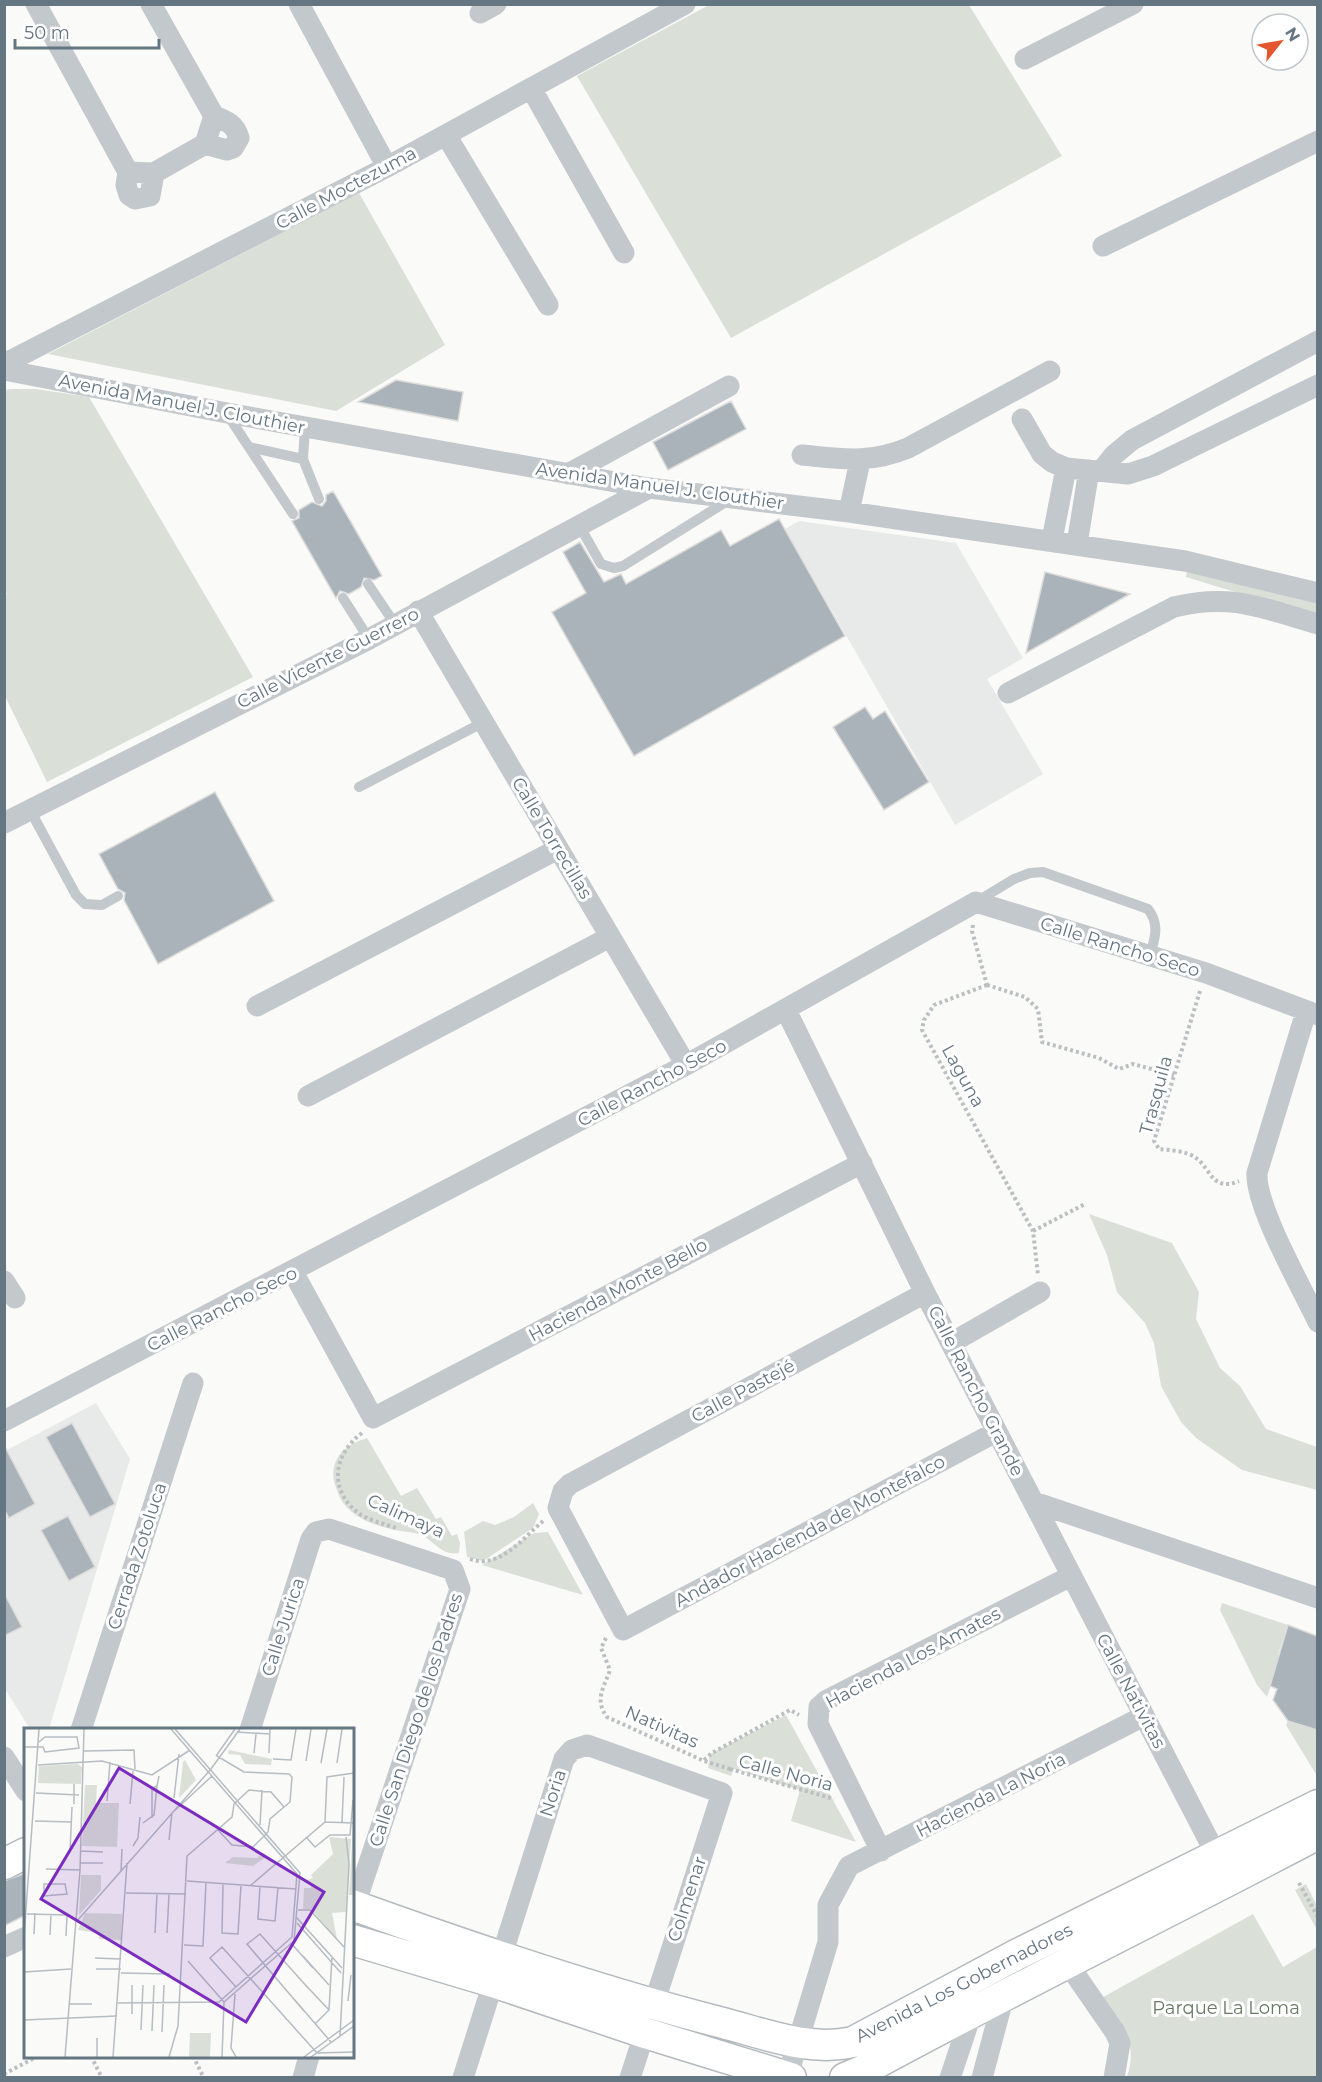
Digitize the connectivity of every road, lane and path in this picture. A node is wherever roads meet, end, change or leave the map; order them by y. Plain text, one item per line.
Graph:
1 (152, 4) edge
2 (299, 4) edge
3 (685, 4) edge
4 (1133, 4) edge
5 (33, 6) edge
6 (1025, 59) dead end
7 (531, 88) junction
8 (214, 116) junction
9 (446, 135) junction
10 (1317, 141) edge
11 (205, 144) junction
12 (387, 167) junction
13 (1103, 246) dead end
14 (624, 253) dead end
15 (548, 305) dead end
16 (1317, 341) edge
17 (4, 364) edge
18 (4, 370) edge
19 (1050, 371) dead end
20 (1317, 385) edge
21 (729, 386) dead end
22 (227, 413) junction
23 (1022, 419) dead end
24 (305, 427) junction
25 (249, 447) junction
26 (802, 455) dead end
27 (303, 459) junction
28 (860, 461) junction
29 (1066, 468) junction
30 (1095, 471) junction
31 (568, 474) junction
32 (649, 488) junction
33 (319, 499) dead end
34 (731, 499) junction
35 (849, 512) junction
36 (293, 514) dead end
37 (579, 525) junction
38 (1052, 540) junction
39 (1077, 544) junction
40 (368, 584) dead end
41 (1317, 593) edge
42 (343, 598) dead end
43 (418, 611) junction
44 (395, 624) junction
45 (1317, 624) edge
46 (369, 639) junction
47 (1008, 693) dead end
48 (484, 722) junction
49 (359, 787) dead end
50 (30, 810) junction
51 (4, 823) edge
52 (558, 849) junction
53 (118, 896) dead end
54 (976, 902) junction
55 (610, 937) junction
56 (1150, 956) junction
57 (1206, 973) junction
58 (987, 985) junction
59 (257, 1006) dead end
60 (786, 1010) junction
61 (1312, 1013) edge
62 (686, 1065) junction
63 (1174, 1075) junction
64 (308, 1096) dead end
65 (862, 1163) junction
66 (1257, 1173) junction
67 (1085, 1204) dead end
68 (1033, 1231) junction
69 (293, 1272) junction
70 (1040, 1292) joint
71 (925, 1293) junction
72 (1317, 1322) edge
73 (951, 1343) junction
74 (193, 1383) dead end
75 (373, 1418) junction
76 (4, 1421) edge
77 (996, 1432) junction
78 (560, 1499) junction
79 (1034, 1502) junction
80 (402, 1531) dead end
81 (461, 1564) junction
82 (1071, 1576) junction
83 (1317, 1598) edge
84 (623, 1630) junction
85 (1144, 1716) junction
86 (818, 1724) junction
87 (82, 1728) edge
88 (251, 1728) edge
89 (4, 1757) edge
90 (704, 1761) junction
91 (730, 1769) junction
92 (24, 1788) edge
93 (722, 1793) junction
94 (1317, 1805) edge
95 (858, 1806) junction
96 (1317, 1834) edge
97 (881, 1851) junction
98 (24, 1854) edge
99 (4, 1864) edge
100 (1223, 1867) junction
101 (1299, 1883) dead end
102 (354, 1905) edge
103 (354, 1908) edge
104 (1317, 1917) edge
105 (24, 1938) edge
106 (354, 1940) edge
107 (4, 1947) edge
108 (1068, 1964) junction
109 (496, 1969) junction
110 (994, 1984) junction
111 (972, 2011) junction
112 (649, 2019) junction
113 (796, 2042) junction
114 (34, 2058) edge
115 (92, 2058) edge
116 (194, 2058) edge
117 (308, 2058) edge
118 (4, 2074) edge
119 (788, 2077) edge
120 (102, 2078) edge
121 (204, 2078) edge
122 (303, 2078) edge
123 (463, 2078) edge
124 (630, 2078) edge
125 (845, 2078) edge
126 (950, 2078) edge
127 (982, 2078) edge
128 (1114, 2078) edge

1 - 8 street
2 - 12 street
3 - 7 street, Calle Moctezuma
4 - 6 street
5 - 11 street
7 - 9 street, Calle Moctezuma
7 - 14 street
8 - 11 street
8 - 11 street
9 - 12 street, Calle Moctezuma
9 - 15 street
10 - 13 street
12 - 17 street, Calle Moctezuma
16 - 30 street
18 - 22 street, Avenida Manuel J. Clouthier
19 - 28 street
20 - 30 street
21 - 31 street
22 - 24 street, Avenida Manuel J. Clouthier
22 - 25 lane
23 - 29 street
24 - 27 lane
24 - 31 street, Avenida Manuel J. Clouthier
25 - 27 lane
25 - 36 lane
26 - 28 street
27 - 33 lane
28 - 35 street
29 - 30 street
29 - 38 street
30 - 39 street
31 - 32 street, Avenida Manuel J. Clouthier
32 - 34 street, Avenida Manuel J. Clouthier
32 - 37 street, Calle Vicente Guerrero
34 - 35 street, Avenida Manuel J. Clouthier
34 - 37 lane
35 - 38 street, Avenida Manuel J. Clouthier
37 - 43 street, Calle Vicente Guerrero
38 - 39 street, Avenida Manuel J. Clouthier
39 - 41 street, Avenida Manuel J. Clouthier
40 - 44 lane
42 - 46 lane
43 - 44 street, Calle Vicente Guerrero
43 - 48 street, Calle Torrecillas
44 - 46 street, Calle Vicente Guerrero
45 - 47 street
46 - 50 street, Calle Vicente Guerrero
48 - 49 lane
48 - 52 street, Calle Torrecillas
50 - 51 street, Calle Vicente Guerrero
50 - 53 lane
52 - 55 street, Calle Torrecillas
52 - 59 street
54 - 56 street, Calle Rancho Seco
54 - 56 lane
54 - 58 path
54 - 60 street, Calle Rancho Seco
55 - 62 street, Calle Torrecillas
55 - 64 street
56 - 57 street, Calle Rancho Seco
57 - 61 street, Calle Rancho Seco
57 - 63 path, Trasquila
58 - 63 path
58 - 68 path, Laguna
60 - 62 street, Calle Rancho Seco
60 - 65 street, Calle Rancho Grande
61 - 66 street
62 - 69 street, Calle Rancho Seco
63 - 66 path, Trasquila
65 - 71 street, Calle Rancho Grande
65 - 75 street, Hacienda Monte Bello
66 - 72 street
67 - 68 path
68 - 70 path, Laguna
69 - 75 street
69 - 76 street, Calle Rancho Seco
70 - 73 street
71 - 73 street, Calle Rancho Grande
71 - 78 street, Calle Pastejé
73 - 77 street, Calle Rancho Grande
74 - 87 street, Cerrada Zotoluca
75 - 80 path, Calimaya
77 - 79 street, Calle Rancho Grande
77 - 84 street, Andador Hacienda de Montefalco
78 - 81 path
78 - 84 street
79 - 82 street, Calle Nativitas
79 - 83 street
81 - 88 street, Calle Jurica
81 - 102 street, Calle San Diego de los Padres
82 - 85 street, Calle Nativitas
82 - 86 street, Hacienda Los Amates
84 - 90 path, Nativitas
85 - 97 street, Hacienda La Noria
85 - 100 street, Calle Nativitas
86 - 90 path
86 - 95 street, Hacienda Los Amates
89 - 92 street
90 - 91 path
91 - 93 path, Calle Noria
91 - 95 path, Calle Noria
93 - 109 street, Noria
93 - 112 street, Colmenar
94 - 100 street, Avenida Los Gobernadores
95 - 97 street
96 - 100 street, Avenida Los Gobernadores
97 - 113 street, Hacienda La Noria
98 - 99 street
100 - 108 street, Avenida Los Gobernadores
100 - 110 street, Avenida Los Gobernadores
101 - 104 path
103 - 109 street, Avenida Los Gobernadores
105 - 107 street
106 - 109 street, Avenida Los Gobernadores
108 - 110 street, Avenida Los Gobernadores
108 - 128 street
109 - 112 street, Avenida Los Gobernadores
109 - 123 street, Noria
110 - 111 street, Avenida Los Gobernadores
110 - 113 street, Avenida Los Gobernadores
110 - 127 street
111 - 125 street, Avenida Los Gobernadores
111 - 126 street
112 - 113 street, Avenida Los Gobernadores
112 - 119 street, Avenida Los Gobernadores
112 - 124 street, Colmenar
113 - 119 street, Hacienda La Noria
114 - 118 path
115 - 120 path
116 - 121 path
117 - 122 street

